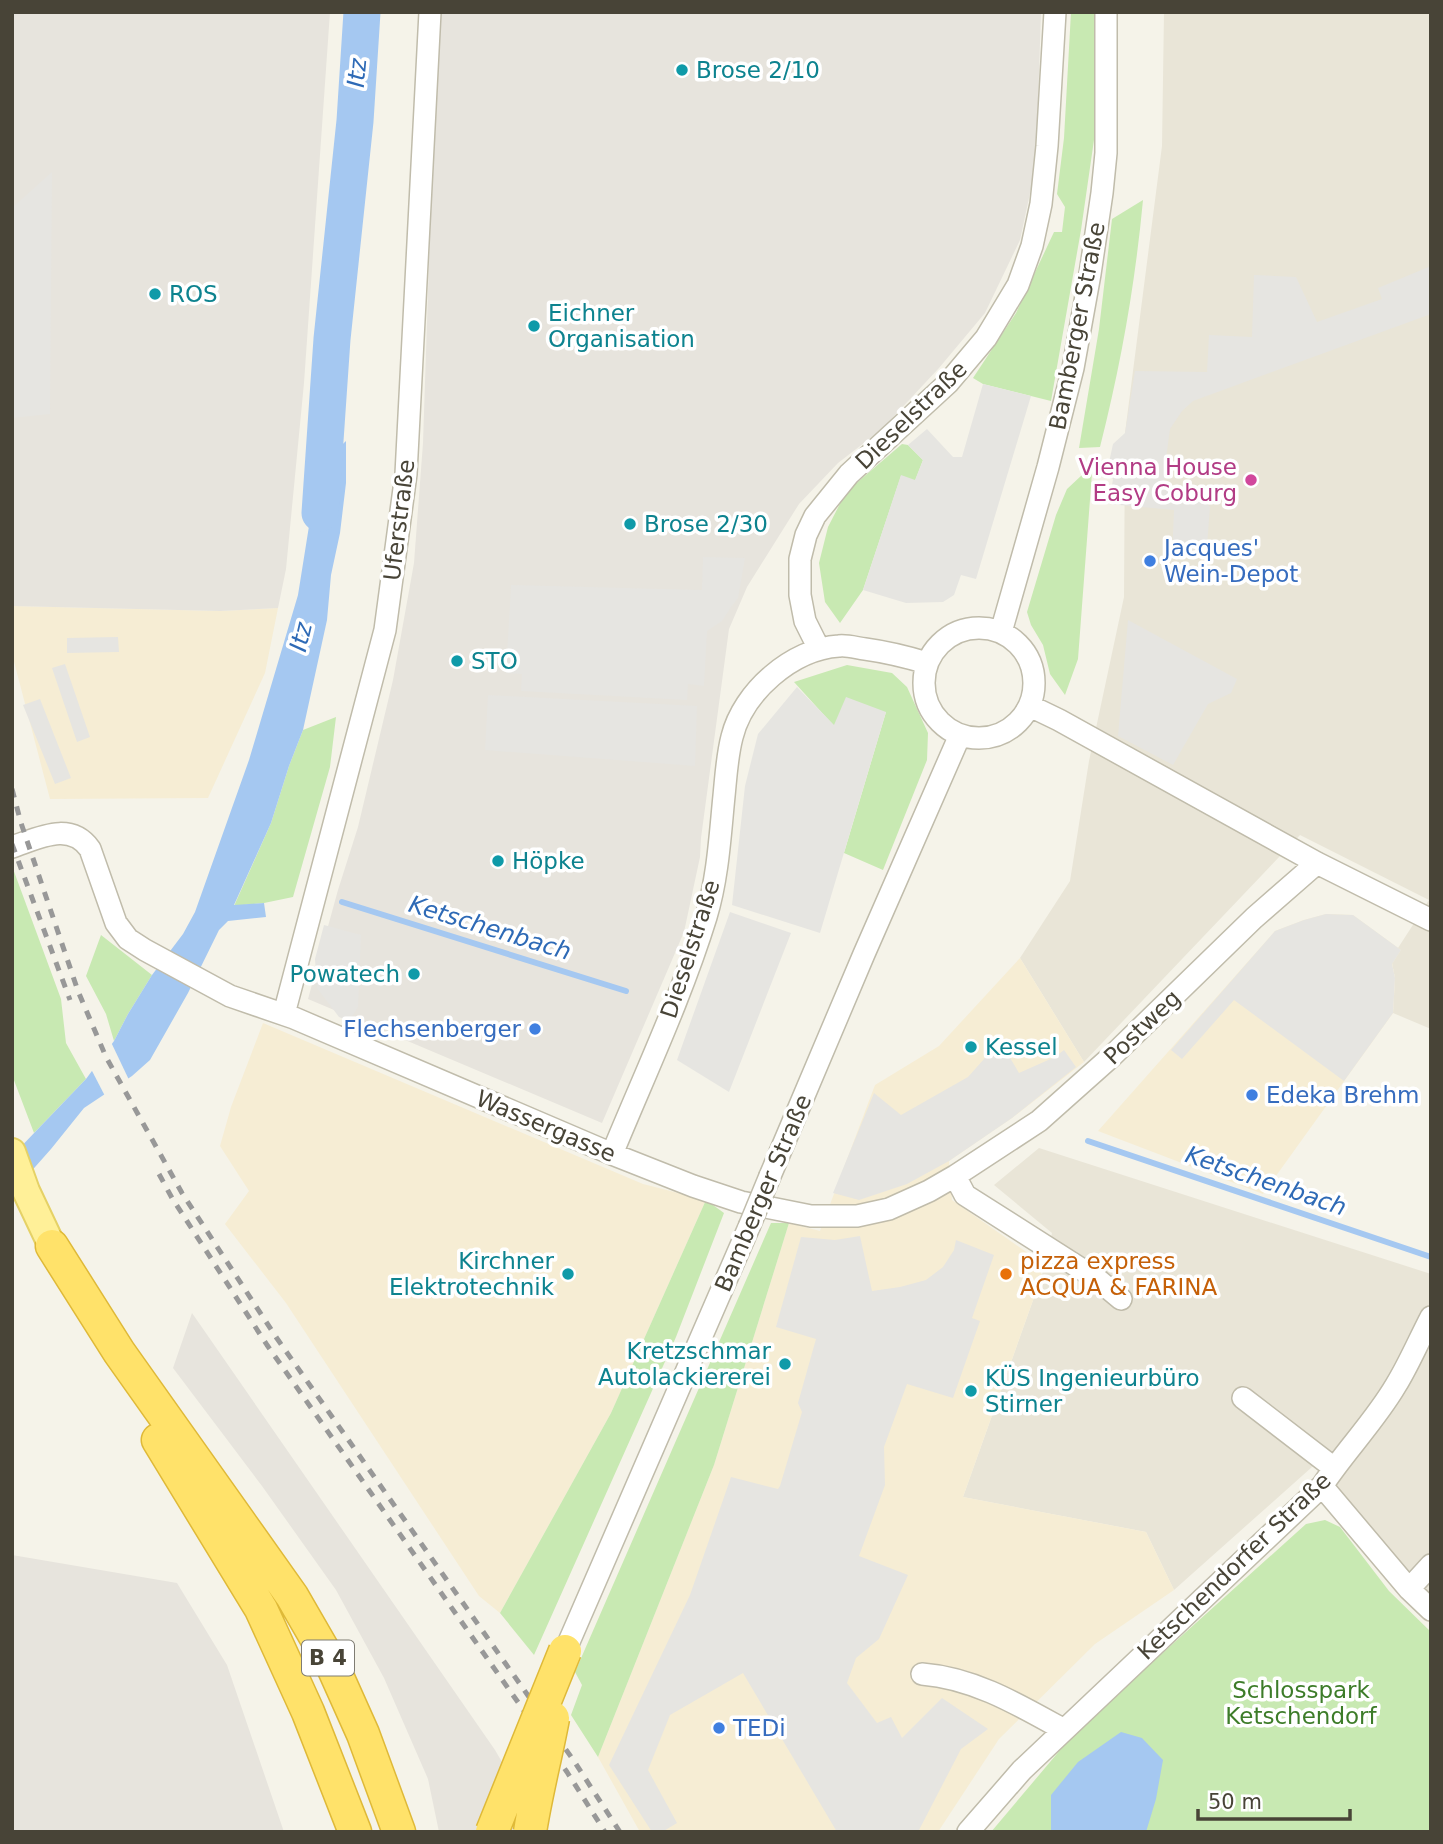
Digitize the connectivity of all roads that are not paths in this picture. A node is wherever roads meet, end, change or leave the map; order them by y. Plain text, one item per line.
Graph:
1 (430, 12) edge
2 (1055, 12) edge
3 (1105, 12) edge
4 (1001, 632) junction
5 (819, 649) junction
6 (928, 663) junction
7 (1030, 706) junction
8 (960, 735) junction
9 (12, 847) edge
10 (1317, 863) junction
11 (1431, 920) edge
12 (284, 1014) junction
13 (12, 1152) edge
14 (612, 1154) junction
15 (956, 1176) junction
16 (52, 1246) junction
17 (1121, 1299) dead end
18 (1431, 1317) edge
19 (1243, 1398) dead end
20 (1334, 1468) junction
21 (1322, 1486) junction
22 (1431, 1565) edge
23 (1409, 1589) junction
24 (1431, 1610) edge
25 (565, 1651) junction
26 (922, 1674) dead end
27 (1063, 1730) junction
28 (355, 1832) edge
29 (399, 1832) edge
30 (492, 1832) edge
31 (530, 1832) edge
32 (968, 1832) edge

1 - 12 street, Uferstraße
2 - 5 street, Dieselstraße
3 - 4 street, Bamberger Straße
4 - 6 street
4 - 7 street
5 - 6 street, Dieselstraße
5 - 14 street, Dieselstraße
6 - 8 street
7 - 8 street
7 - 10 street
8 - 25 street, Bamberger Straße, bridge
9 - 12 street, Wassergasse
10 - 11 street
10 - 15 street, Postweg
12 - 14 street, Wassergasse
13 - 16 main road, B 4
14 - 15 street, Wassergasse
15 - 17 street
16 - 28 highway, B 4
16 - 29 highway, B 4
18 - 20 street, Ketschendorfer Straße
19 - 20 street
20 - 21 street, Ketschendorfer Straße
21 - 23 street
21 - 27 street, Ketschendorfer Straße
22 - 23 street
23 - 24 street
25 - 30 highway, bridge
25 - 31 highway, bridge
26 - 27 street
27 - 32 street, Ketschendorfer Straße

